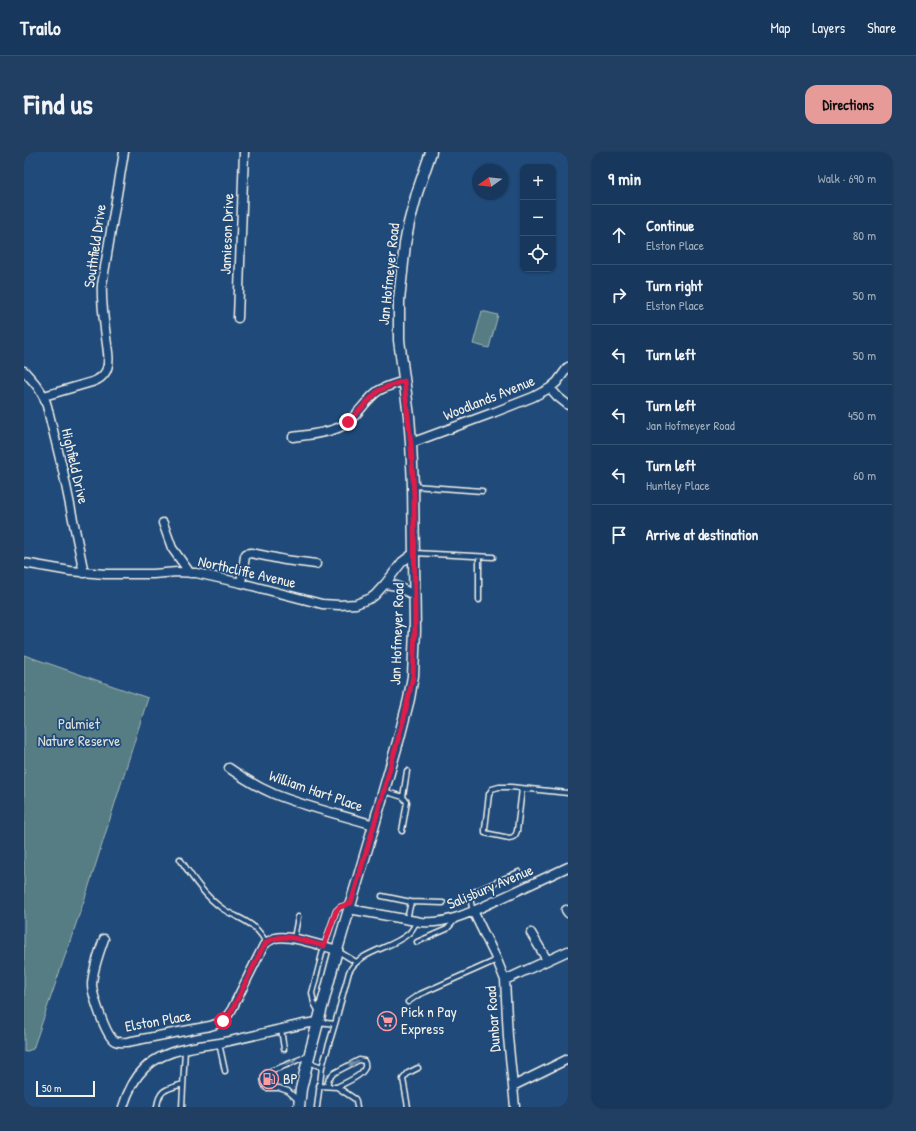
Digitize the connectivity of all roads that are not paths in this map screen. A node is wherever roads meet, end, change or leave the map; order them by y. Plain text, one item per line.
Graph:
1 (124, 152) edge
2 (244, 152) edge
3 (431, 152) edge
4 (238, 318) dead end
5 (568, 367) edge
6 (24, 371) edge
7 (404, 381) junction
8 (550, 388) junction
9 (44, 396) junction
10 (568, 405) edge
11 (293, 437) dead end
12 (411, 444) junction
13 (413, 486) junction
14 (482, 491) dead end
15 (163, 523) dead end
16 (414, 553) junction
17 (479, 557) junction
18 (493, 557) dead end
19 (24, 563) edge
20 (316, 564) dead end
21 (84, 573) junction
22 (190, 573) junction
23 (241, 583) junction
24 (385, 584) junction
25 (415, 596) junction
26 (479, 600) dead end
27 (228, 768) dead end
28 (407, 771) dead end
29 (522, 789) junction
30 (384, 791) junction
31 (568, 793) edge
32 (403, 797) junction
33 (374, 825) junction
34 (402, 831) dead end
35 (180, 859) dead end
36 (568, 867) edge
37 (519, 872) dead end
38 (382, 896) dead end
39 (410, 902) junction
40 (443, 903) dead end
41 (350, 906) junction
42 (473, 911) junction
43 (298, 917) dead end
44 (458, 917) junction
45 (407, 919) junction
46 (417, 921) junction
47 (531, 933) dead end
48 (293, 938) junction
49 (104, 939) dead end
50 (417, 942) dead end
51 (267, 943) junction
52 (324, 946) junction
53 (337, 950) junction
54 (568, 951) edge
55 (497, 960) junction
56 (547, 960) junction
57 (356, 962) junction
58 (505, 980) junction
59 (408, 1002) dead end
60 (319, 1018) junction
61 (335, 1024) junction
62 (281, 1029) junction
63 (219, 1043) junction
64 (185, 1048) junction
65 (284, 1049) dead end
66 (308, 1058) junction
67 (568, 1060) edge
68 (322, 1067) junction
69 (418, 1068) dead end
70 (225, 1071) dead end
71 (183, 1084) junction
72 (319, 1086) junction
73 (327, 1086) junction
74 (513, 1086) junction
75 (337, 1087) junction
76 (299, 1104) edge
77 (123, 1107) edge
78 (157, 1107) edge
79 (182, 1107) edge
80 (318, 1107) edge
81 (357, 1107) edge
82 (408, 1107) edge
83 (515, 1107) edge

1 - 9 street, Southfield Drive
2 - 4 street, Jamieson Drive
3 - 7 street, Jan Hofmeyer Road
5 - 8 street, Woodlands Avenue
6 - 9 street, Highfield Drive
7 - 11 street
7 - 12 street, Jan Hofmeyer Road
8 - 10 street
8 - 12 street, Woodlands Avenue
9 - 21 street, Highfield Drive
12 - 13 street, Jan Hofmeyer Road
13 - 14 lane
13 - 16 street, Jan Hofmeyer Road
15 - 22 street
16 - 17 lane
16 - 24 street, Northcliffe Avenue
16 - 25 street, Jan Hofmeyer Road
17 - 18 lane
17 - 26 lane
19 - 21 street, Northcliffe Avenue
20 - 23 street
21 - 22 street, Northcliffe Avenue
22 - 23 street, Northcliffe Avenue
23 - 24 street, Northcliffe Avenue
24 - 25 street
25 - 30 street, Jan Hofmeyer Road
27 - 33 street, William Hart Place
28 - 32 lane
29 - 29 lane
29 - 31 lane
30 - 32 lane
30 - 33 street, Jan Hofmeyer Road
32 - 34 lane
33 - 41 street, Jan Hofmeyer Road
35 - 51 lane
36 - 42 street, Salisbury Avenue
37 - 42 lane
38 - 39 lane
39 - 40 lane
39 - 45 lane
41 - 45 street, Salisbury Avenue
41 - 52 lane
41 - 53 street, Jan Hofmeyer Road
42 - 44 street, Salisbury Avenue
42 - 55 street, Dunbar Road
43 - 48 lane
44 - 46 street, Salisbury Avenue
44 - 50 lane
45 - 46 street, Salisbury Avenue
46 - 57 lane
47 - 56 street
48 - 51 street
48 - 52 street
49 - 51 street, Elston Place
52 - 53 street
52 - 60 lane
53 - 57 lane
53 - 60 street, Jan Hofmeyer Road
54 - 56 street
55 - 58 street, Dunbar Road
55 - 59 lane
56 - 58 street
57 - 61 lane
58 - 74 street, Dunbar Road
60 - 61 lane
60 - 62 street
60 - 66 street, Jan Hofmeyer Road
61 - 68 lane
62 - 63 street
62 - 65 lane
63 - 64 street
63 - 70 lane
64 - 71 lane
64 - 77 street
66 - 68 lane
66 - 76 street, Jan Hofmeyer Road
76 -> 66 lane
67 - 74 street
68 - 72 lane
69 - 82 lane
71 - 78 lane
71 - 79 lane
72 - 73 lane
72 - 80 lane
73 - 75 lane
75 -> 73 lane
74 - 83 street, Dunbar Road
75 - 81 lane

